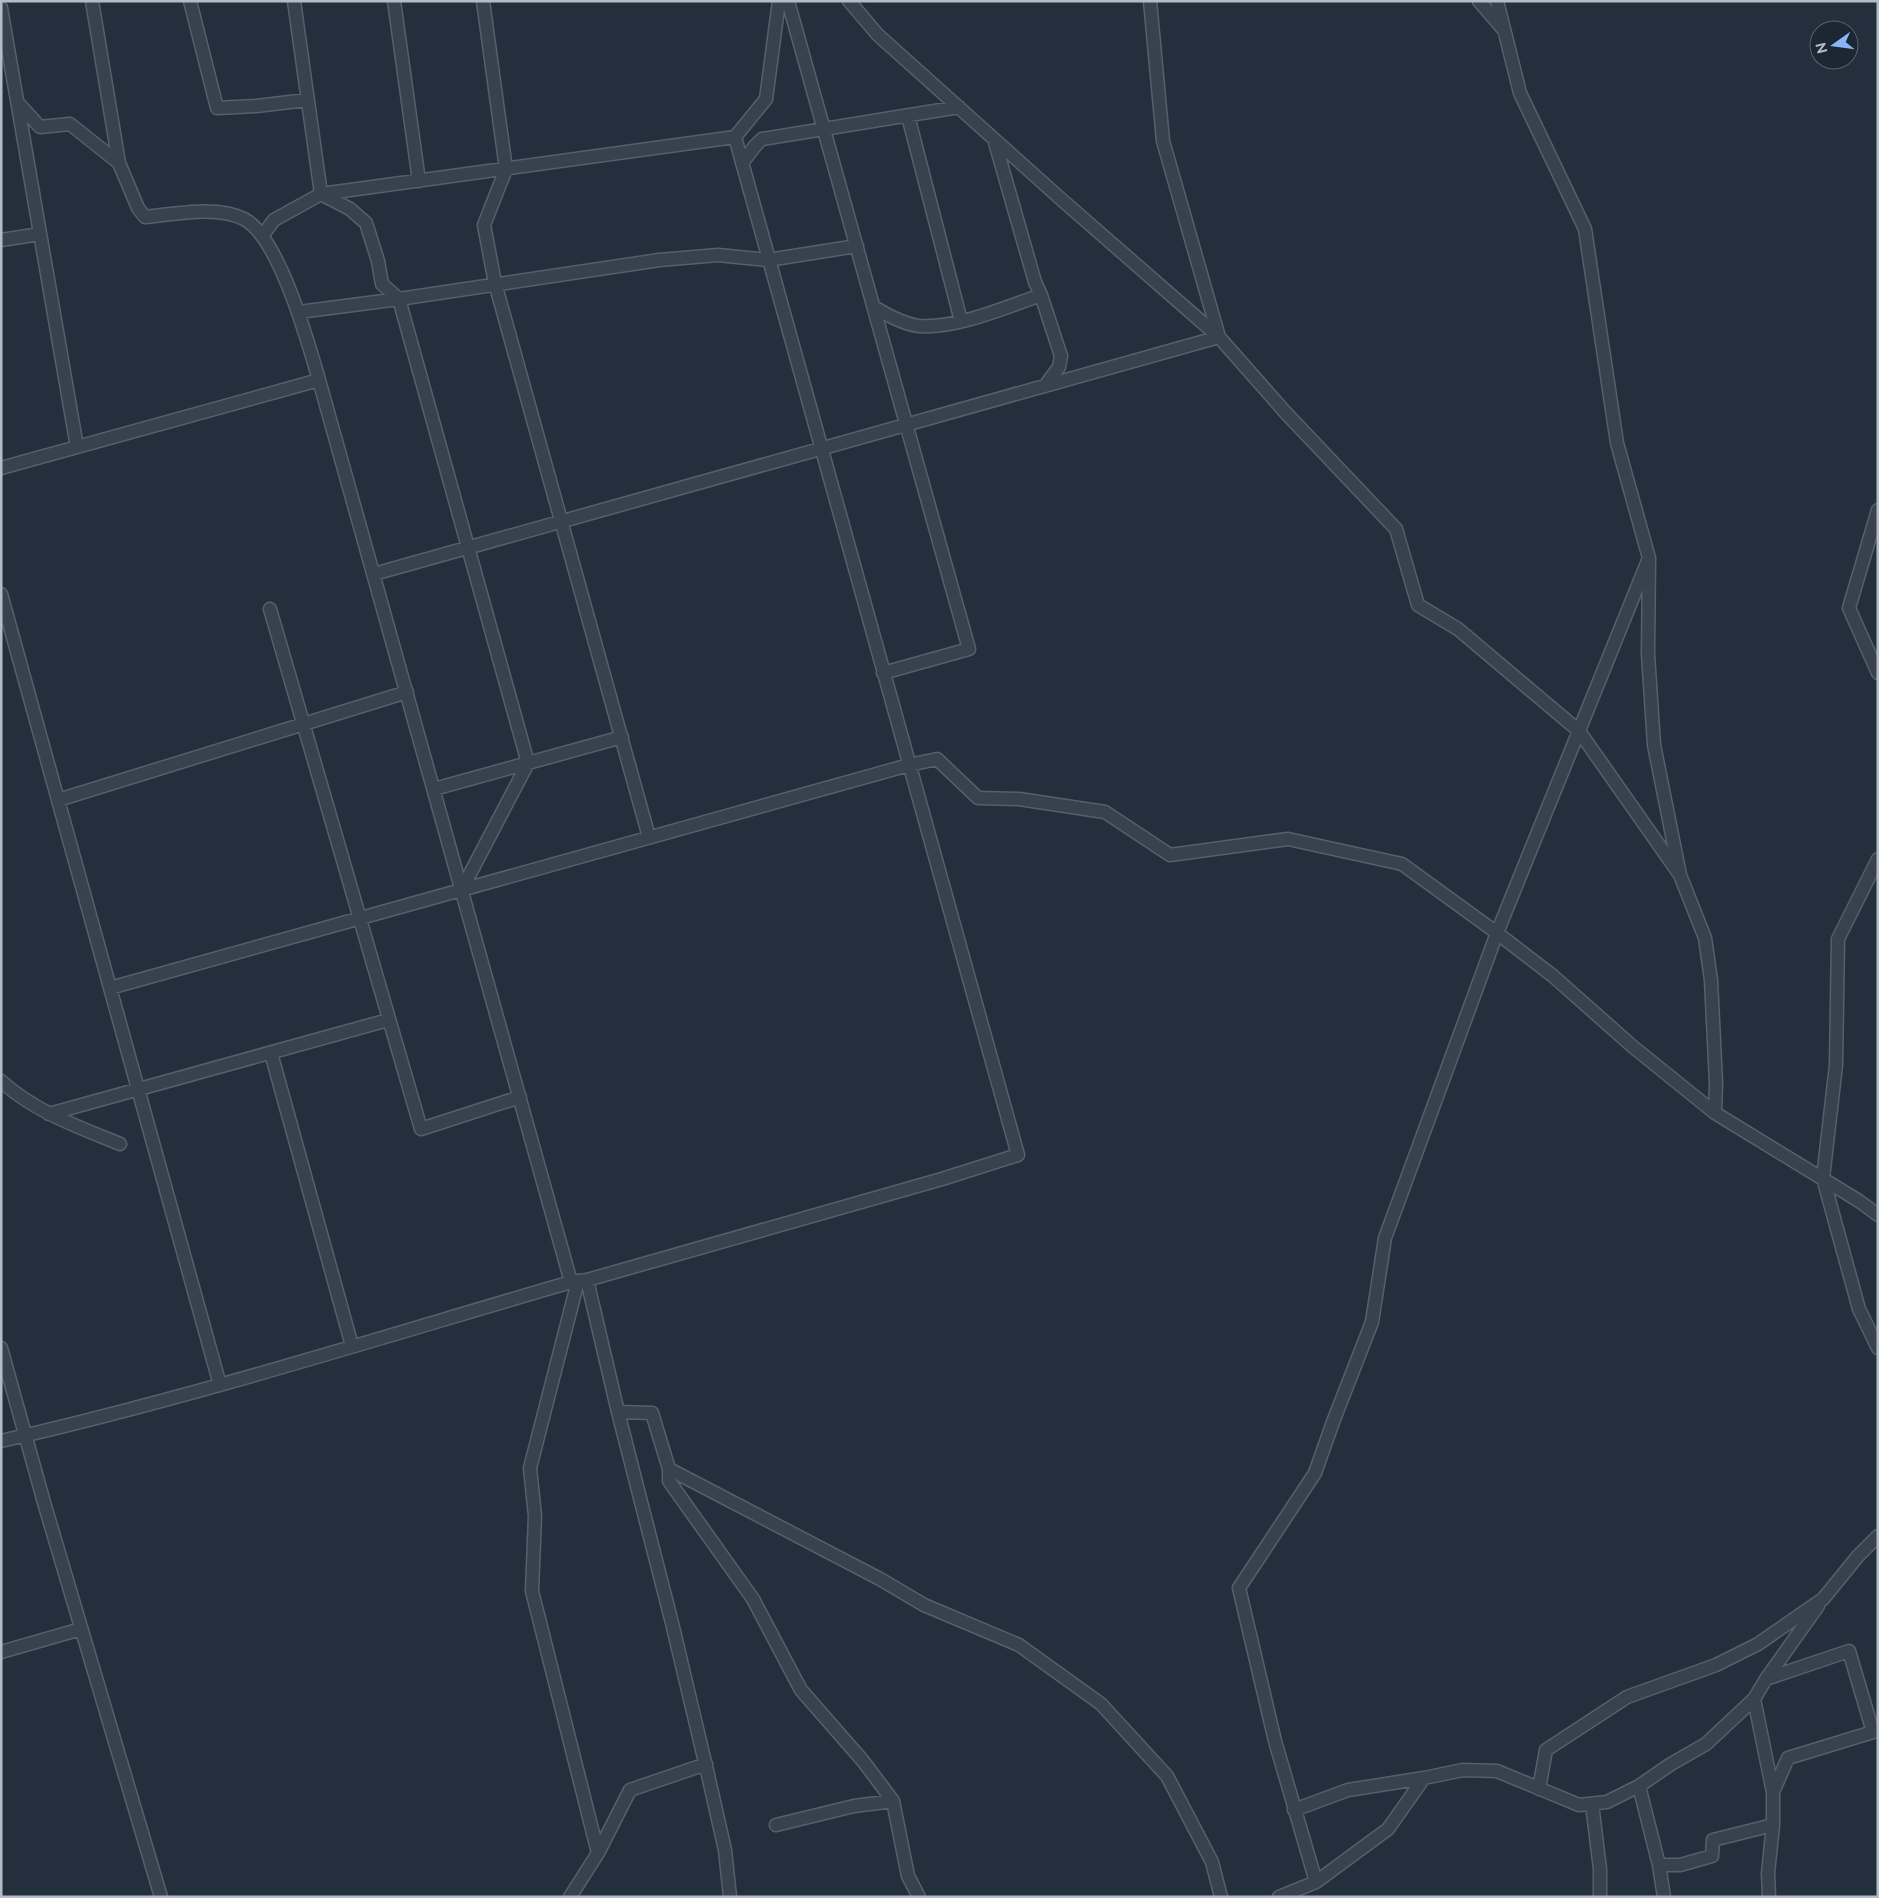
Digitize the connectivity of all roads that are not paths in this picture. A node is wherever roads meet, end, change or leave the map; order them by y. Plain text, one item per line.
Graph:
1 (92, 1) edge
2 (190, 1) edge
3 (294, 1) edge
4 (394, 1) edge
5 (483, 1) edge
6 (779, 1) edge
7 (788, 1) edge
8 (848, 1) edge
9 (1150, 1) edge
10 (1479, 1) edge
11 (1498, 1) edge
12 (1, 8) edge
13 (1505, 31) junction
14 (307, 100) junction
15 (18, 103) junction
16 (959, 108) junction
17 (908, 116) junction
18 (824, 129) junction
19 (735, 137) junction
20 (994, 139) junction
21 (120, 162) junction
22 (742, 163) junction
23 (506, 169) junction
24 (419, 181) junction
25 (320, 194) junction
26 (40, 234) junction
27 (262, 236) junction
28 (1, 240) edge
29 (857, 246) junction
30 (768, 260) junction
31 (495, 284) junction
32 (1041, 295) junction
33 (399, 299) junction
34 (874, 306) junction
35 (299, 312) junction
36 (961, 321) junction
37 (1219, 337) junction
38 (319, 380) junction
39 (1045, 386) junction
40 (906, 425) junction
41 (77, 447) junction
42 (821, 449) junction
43 (1, 468) edge
44 (1878, 510) edge
45 (562, 522) junction
46 (468, 548) junction
47 (1650, 558) junction
48 (374, 574) junction
49 (1, 594) edge
50 (270, 609) dead end
51 (884, 673) junction
52 (1878, 673) edge
53 (407, 692) junction
54 (304, 724) junction
55 (1579, 731) junction
56 (622, 737) junction
57 (528, 762) junction
58 (909, 765) junction
59 (434, 789) junction
60 (58, 800) junction
61 (649, 837) junction
62 (1878, 859) edge
63 (1680, 875) junction
64 (462, 890) junction
65 (360, 918) junction
66 (1497, 933) junction
67 (110, 988) junction
68 (388, 1020) junction
69 (271, 1053) junction
70 (1, 1081) edge
71 (138, 1089) junction
72 (520, 1097) junction
73 (1715, 1113) junction
74 (49, 1114) junction
75 (120, 1144) dead end
76 (1823, 1178) junction
77 (1878, 1215) edge
78 (579, 1281) junction
79 (352, 1346) junction
80 (1, 1348) edge
81 (1878, 1348) edge
82 (220, 1386) junction
83 (618, 1412) junction
84 (25, 1436) junction
85 (1, 1441) edge
86 (669, 1469) junction
87 (1878, 1536) edge
88 (1823, 1599) junction
89 (81, 1629) junction
90 (1, 1652) edge
91 (1766, 1679) junction
92 (1754, 1700) junction
93 (706, 1764) junction
94 (1424, 1778) junction
95 (1639, 1786) junction
96 (1539, 1789) junction
97 (1773, 1792) junction
98 (893, 1801) junction
99 (1592, 1804) junction
100 (1294, 1810) junction
101 (776, 1825) dead end
102 (1773, 1825) junction
103 (598, 1854) junction
104 (1659, 1865) junction
105 (1316, 1882) junction
106 (161, 1897) edge
107 (570, 1897) edge
108 (730, 1897) edge
109 (919, 1897) edge
110 (1220, 1897) edge
111 (1279, 1897) edge
112 (1600, 1897) edge
113 (1664, 1897) edge
114 (1769, 1897) edge

1 - 21 street
2 - 14 street
3 - 14 street
4 - 24 street
5 - 23 street
6 - 19 street
7 - 18 street
8 - 16 street
9 - 37 street
10 - 13 street
11 - 13 street
12 - 15 street
13 - 47 street
14 - 25 street
15 - 21 street
15 - 26 street
16 - 17 street
16 - 20 street
17 - 18 street
17 - 36 street
18 - 22 street
18 - 29 street
19 - 22 street
19 - 23 street
20 - 32 street
20 - 37 street
21 - 27 street
22 - 30 street
23 - 24 street
23 - 31 street
24 - 25 street
25 - 27 street
25 - 33 street
26 - 28 street
26 - 41 street
27 - 35 street
29 - 30 street
29 - 34 street
30 - 31 street
30 - 42 street
31 - 33 street
31 - 45 street
32 - 36 street
32 - 39 street
33 - 35 street
33 - 46 street
34 - 36 street
34 - 40 street
35 - 38 street
37 - 39 street
37 - 55 street
38 - 41 street
38 - 48 street
39 - 40 street
40 - 42 street
40 - 51 street
41 - 43 street
42 - 45 street
42 - 51 street
44 - 52 street
45 - 46 street
45 - 56 street
46 - 48 street
46 - 57 street
47 - 55 street
47 - 63 street
48 - 53 street
49 - 60 street
50 - 54 street
51 - 58 street
53 - 54 street
53 - 59 street
54 - 60 street
54 - 65 street
55 - 63 street
55 - 66 street
56 - 57 street
56 - 61 street
57 - 59 street
57 - 64 street
58 - 61 street
58 - 66 street
58 - 78 street
59 - 64 street
60 - 67 street
61 - 64 street
62 - 76 street
63 - 73 street
64 - 65 street
64 - 72 street
65 - 67 street
65 - 68 street
66 - 73 street
66 - 100 street
67 - 71 street
68 - 69 street
68 - 72 street
69 - 71 street
69 - 79 street
70 - 74 street
71 - 74 street
71 - 82 street
72 - 78 street
73 - 76 street
74 - 75 street
76 - 77 street
76 - 81 street
78 - 79 street
78 - 83 street
78 - 103 street
79 - 82 street
80 - 84 street
82 - 84 street
83 - 86 street
83 - 93 street
84 - 85 street
84 - 89 street
86 - 98 street
86 - 110 street
87 - 88 street
88 - 91 street
88 - 96 street
89 - 90 street
89 - 106 street
91 - 92 street
91 - 97 street
92 - 95 street
92 - 97 street
93 - 103 street
93 - 108 street
94 - 96 street
94 - 100 street
94 - 105 street
95 - 99 street
95 - 104 street
96 - 99 street
97 - 102 street
98 - 101 street
98 - 109 street
99 - 112 street
100 - 105 street
102 - 104 street
102 - 114 street
103 - 107 street
104 - 113 street
105 - 111 street

